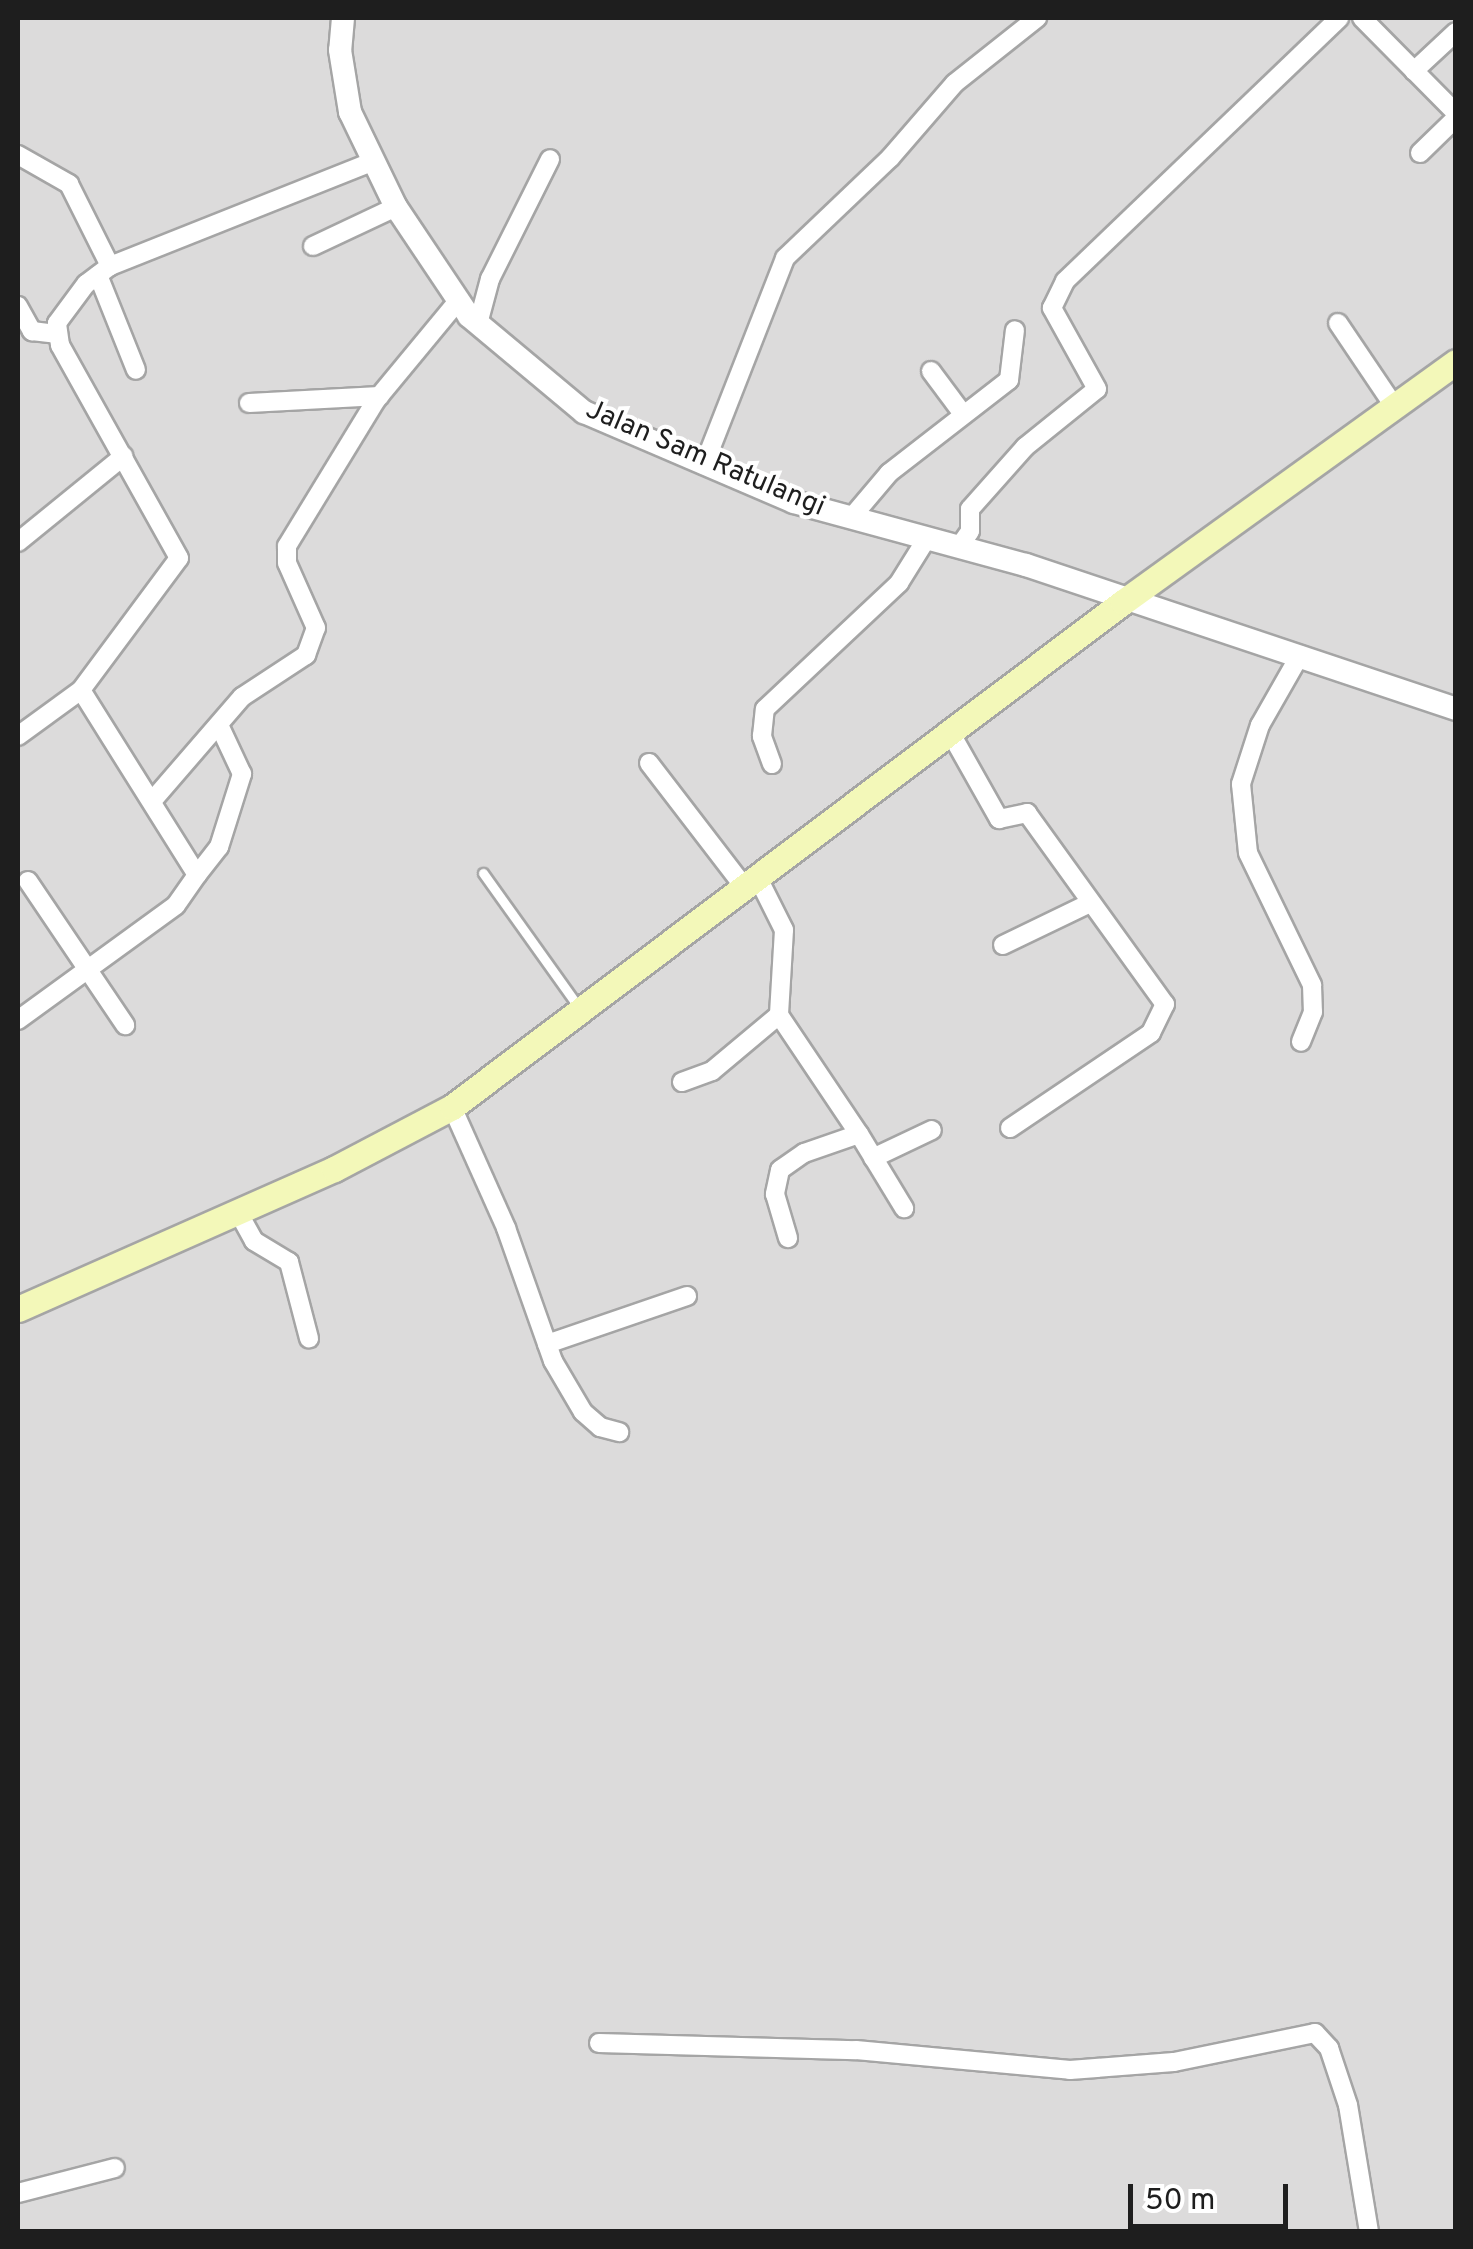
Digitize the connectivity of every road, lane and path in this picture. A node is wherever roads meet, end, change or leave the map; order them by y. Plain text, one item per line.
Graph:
1 (343, 18) edge
2 (1037, 18) edge
3 (1340, 18) edge
4 (1373, 21) edge
5 (1456, 32) edge
6 (1414, 70) junction
7 (1456, 115) edge
8 (1420, 152) dead end
9 (18, 155) edge
10 (550, 159) dead end
11 (371, 162) junction
12 (396, 207) junction
13 (313, 246) dead end
14 (104, 270) junction
15 (457, 302) junction
16 (18, 306) edge
17 (1338, 323) dead end
18 (478, 324) junction
19 (1015, 330) dead end
20 (56, 334) junction
21 (1456, 362) edge
22 (136, 370) dead end
23 (931, 371) dead end
24 (380, 396) junction
25 (249, 403) dead end
26 (1394, 406) junction
27 (963, 414) junction
28 (124, 456) junction
29 (704, 465) junction
30 (851, 518) junction
31 (927, 538) junction
32 (18, 542) edge
33 (959, 546) junction
34 (1123, 602) junction
35 (1300, 655) junction
36 (82, 690) junction
37 (1456, 709) edge
38 (219, 725) junction
39 (950, 732) junction
40 (18, 736) edge
41 (649, 764) dead end
42 (772, 764) dead end
43 (153, 800) junction
44 (483, 873) dead end
45 (198, 875) junction
46 (28, 881) dead end
47 (751, 883) junction
48 (1090, 903) junction
49 (1003, 944) dead end
50 (85, 971) junction
51 (583, 1012) junction
52 (779, 1015) junction
53 (18, 1019) edge
54 (125, 1025) dead end
55 (1301, 1042) dead end
56 (682, 1082) dead end
57 (452, 1107) junction
58 (1010, 1128) dead end
59 (932, 1130) dead end
60 (859, 1134) junction
61 (873, 1158) junction
62 (904, 1208) dead end
63 (238, 1212) junction
64 (788, 1238) dead end
65 (687, 1296) dead end
66 (18, 1309) edge
67 (309, 1338) dead end
68 (547, 1344) junction
69 (619, 1432) dead end
70 (599, 2043) dead end
71 (114, 2168) dead end
72 (18, 2193) edge
73 (1369, 2232) edge

1 - 11 street, Jalan Sam Ratulangi
2 - 29 street
3 - 33 street
4 - 6 street
5 - 6 street
6 - 7 street
7 - 8 street
9 - 14 street
10 - 18 street
11 - 12 street, Jalan Sam Ratulangi
11 - 14 street
12 - 13 street
12 - 15 street, Jalan Sam Ratulangi
14 - 20 street
14 - 22 street
15 - 18 street, Jalan Sam Ratulangi
15 - 24 street
16 - 20 street
17 - 26 street
18 - 29 street, Jalan Sam Ratulangi
19 - 27 street
20 - 28 street
21 - 26 main road
23 - 27 street
24 - 25 street
24 - 38 street
26 - 34 main road
27 - 30 street
28 - 32 street
28 - 36 street
29 - 30 street, Jalan Sam Ratulangi
30 - 31 street, Jalan Sam Ratulangi
31 - 33 street, Jalan Sam Ratulangi
31 - 42 street
33 - 34 street, Jalan Sam Ratulangi
34 - 35 street, Jalan Sam Ratulangi
34 - 39 main road
35 - 37 street, Jalan Sam Ratulangi
35 - 55 street
36 - 40 street
36 - 43 street
38 - 43 street
38 - 45 street
39 - 47 main road
39 - 48 street
41 - 47 street
43 - 45 street
44 - 51 lane
45 - 50 street
46 - 50 street
47 - 51 main road
47 - 52 street
48 - 49 street
48 - 58 street
50 - 53 street
50 - 54 street
51 - 57 main road
52 - 56 street
52 - 60 street
57 - 63 main road
57 - 68 street
59 - 61 street
60 - 61 street
60 - 64 street
61 - 62 street
63 - 66 main road
63 - 67 street
65 - 68 street
68 - 69 street
70 - 73 street
71 - 72 street

